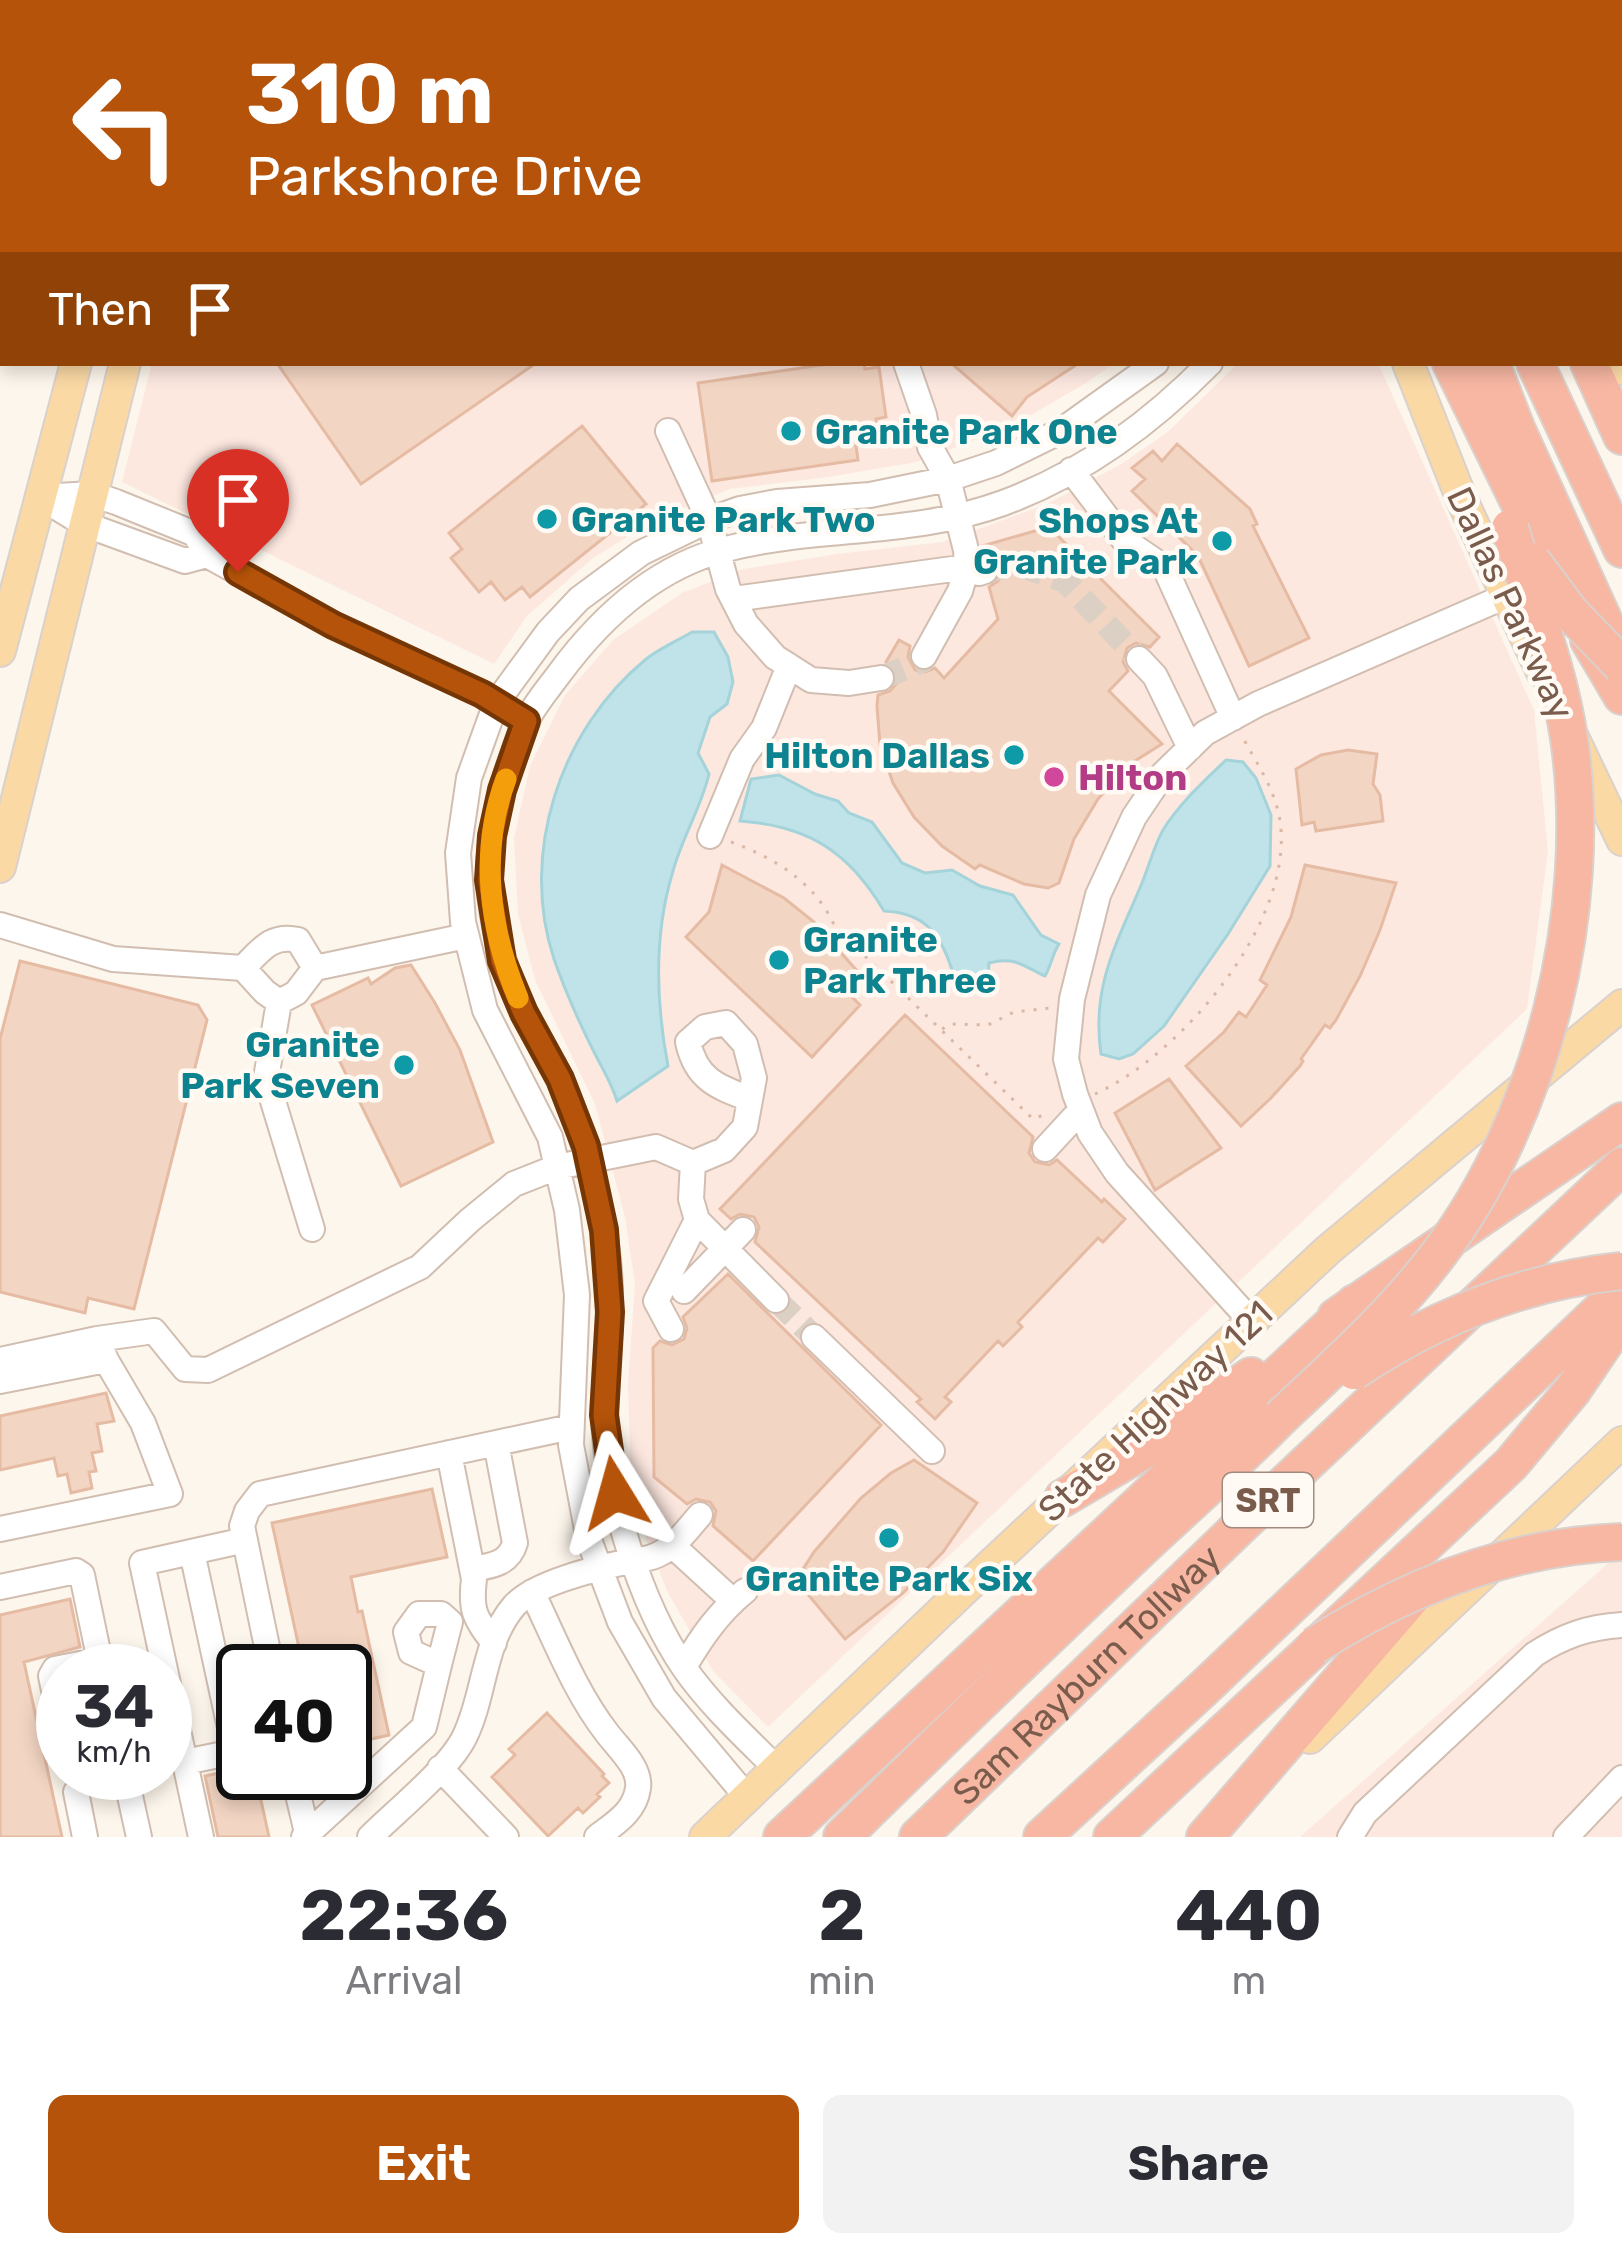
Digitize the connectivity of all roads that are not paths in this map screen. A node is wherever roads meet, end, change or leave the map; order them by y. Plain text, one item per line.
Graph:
1 (75, 366) edge
2 (124, 366) edge
3 (907, 366) edge
4 (1150, 366) edge
5 (1155, 366) edge
6 (1207, 366) edge
7 (1409, 366) edge
8 (1433, 366) edge
9 (1452, 366) edge
10 (1492, 366) edge
11 (1536, 366) edge
12 (1589, 366) edge
13 (1180, 392) junction
14 (668, 430) dead end
15 (1622, 436) edge
16 (1071, 470) junction
17 (948, 479) junction
18 (92, 494) junction
19 (40, 497) junction
20 (959, 517) junction
21 (709, 520) junction
22 (84, 524) junction
23 (1510, 528) junction
24 (1622, 549) edge
25 (719, 550) junction
26 (207, 555) junction
27 (976, 569) junction
28 (1506, 596) junction
29 (734, 599) junction
30 (0, 651) edge
31 (925, 656) tunnel mouth
32 (1139, 659) tunnel mouth
33 (1622, 664) edge
34 (789, 666) junction
35 (881, 678) tunnel mouth
36 (1622, 696) edge
37 (496, 703) junction
38 (1232, 718) junction
39 (526, 721) junction
40 (1190, 748) junction
41 (1619, 830) edge
42 (710, 836) road end
43 (0, 867) edge
44 (0, 925) edge
45 (466, 936) junction
46 (243, 968) junction
47 (315, 968) junction
48 (279, 1002) junction
49 (1620, 1007) edge
50 (750, 1099) dead end
51 (1074, 1106) junction
52 (1622, 1121) edge
53 (1045, 1149) dead end
54 (589, 1162) junction
55 (693, 1163) junction
56 (1622, 1166) edge
57 (557, 1167) junction
58 (697, 1220) junction
59 (312, 1229) dead end
60 (743, 1230) dead end
61 (724, 1250) junction
62 (1622, 1271) edge
63 (1622, 1290) edge
64 (684, 1291) dead end
65 (776, 1300) tunnel mouth
66 (1355, 1303) junction
67 (1622, 1317) edge
68 (1251, 1321) junction
69 (840, 1322) dead end
70 (671, 1329) dead end
71 (102, 1349) junction
72 (1622, 1352) edge
73 (0, 1360) edge
74 (0, 1381) edge
75 (1280, 1418) junction
76 (571, 1427) junction
77 (1622, 1442) edge
78 (496, 1443) junction
79 (932, 1451) dead end
80 (449, 1453) junction
81 (1063, 1498) junction
82 (700, 1515) dead end
83 (0, 1529) edge
84 (245, 1540) junction
85 (1622, 1542) edge
86 (673, 1546) junction
87 (192, 1552) junction
88 (632, 1560) junction
89 (600, 1568) junction
90 (472, 1569) junction
91 (0, 1587) edge
92 (532, 1592) junction
93 (462, 1620) junction
94 (1622, 1625) edge
95 (494, 1643) junction
96 (97, 1644) edge
97 (160, 1644) edge
98 (266, 1644) edge
99 (1314, 1646) junction
100 (216, 1653) edge
101 (440, 1660) junction
102 (684, 1667) junction
103 (930, 1750) junction
104 (440, 1768) junction
105 (777, 1769) junction
106 (1622, 1778) edge
107 (192, 1793) edge
108 (747, 1797) junction
109 (78, 1800) edge
110 (131, 1800) edge
111 (298, 1800) edge
112 (306, 1836) edge
113 (85, 1837) edge
114 (139, 1837) edge
115 (202, 1837) edge
116 (370, 1837) edge
117 (506, 1837) edge
118 (597, 1837) edge
119 (705, 1837) edge
120 (782, 1837) edge
121 (820, 1837) edge
122 (842, 1837) edge
123 (918, 1837) edge
124 (1042, 1837) edge
125 (1112, 1837) edge
126 (1205, 1837) edge
127 (1350, 1837) edge
128 (1566, 1837) edge

1 - 19 main road
2 - 18 main road
3 - 17 street
4 - 17 street
5 - 13 street
6 - 13 street
7 - 28 main road, Dallas Parkway
8 - 23 highway
9 - 36 highway
10 - 33 highway
11 - 24 highway
12 - 15 highway
13 - 16 street
14 - 21 street
16 - 20 street
16 - 38 street
17 - 20 street
17 - 21 street
18 - 19 street
18 - 22 main road
18 - 26 street
19 - 22 street
19 - 30 main road
20 - 25 street
20 - 27 street
21 - 25 street
21 - 37 street
22 - 26 street
22 - 43 main road
23 - 33 highway, bridge
23 - 75 highway, bridge
25 - 29 street
25 - 39 street
26 - 37 street
27 - 29 street
27 - 31 street
28 - 38 street
28 - 41 main road, Dallas Parkway
29 - 34 street
32 - 40 street
34 - 35 street
34 - 42 street
37 - 39 street
37 - 45 street
38 - 40 street
39 - 54 street
40 - 51 street
44 - 46 street
45 - 47 street
45 - 57 street
46 - 47 street
46 - 48 street
47 - 48 street
48 - 59 street
49 - 68 main road, State Highway 121
50 - 55 street
51 - 53 street
51 - 68 street
52 - 66 highway
54 - 55 street
54 - 57 street
54 - 88 street
55 - 58 street
56 - 123 highway, Sam Rayburn Tollway / SRT
57 - 71 street
57 - 76 street
58 - 61 street
58 - 70 street
60 - 61 street
61 - 64 street
61 - 65 street
62 - 75 highway, bridge
63 - 124 highway, SRT
66 - 81 highway
66 - 120 highway
67 - 99 highway, bridge
68 - 81 main road, State Highway 121
69 - 79 street
71 - 73 street
71 - 74 street
71 - 83 street
72 - 126 highway
75 - 103 highway
76 - 78 street
76 - 89 street
77 - 126 main road
78 - 80 street
78 - 90 street
80 - 84 street
80 - 90 street
81 - 105 main road, State Highway 121
82 - 86 street
84 - 87 street
84 - 98 street
85 - 99 highway, bridge
86 - 88 street
86 - 102 street
87 - 97 street
87 - 100 street
88 - 89 street
88 - 102 street
89 - 92 street
89 - 108 street
90 - 93 street
91 - 96 street
92 - 95 street
92 - 118 street
93 - 95 street
93 - 101 street
93 - 101 street
94 - 127 street
95 - 104 street
99 - 125 highway
101 - 112 street
102 - 105 street
103 - 121 highway
103 - 122 highway
104 - 116 street
104 - 117 street
105 - 108 main road, State Highway 121
106 - 128 street
107 - 115 street
108 - 119 main road, State Highway 121
109 - 113 street
110 - 114 street
111 - 112 street

